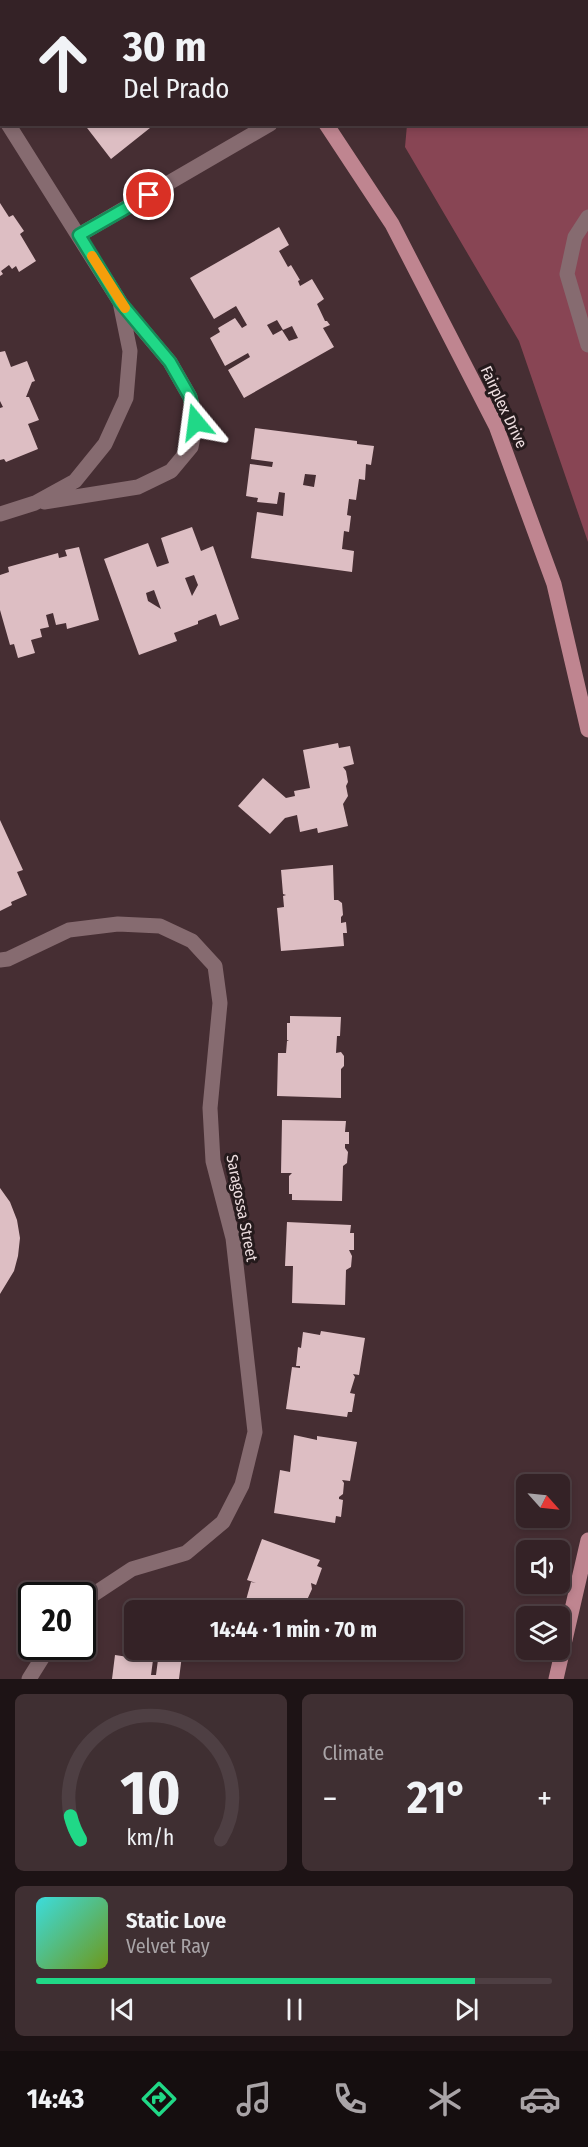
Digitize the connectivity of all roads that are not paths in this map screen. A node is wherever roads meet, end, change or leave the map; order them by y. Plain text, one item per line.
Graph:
1 (9, 126) edge
2 (267, 126) edge
3 (327, 126) edge
4 (588, 217) edge
5 (79, 235) junction
6 (120, 302) junction
7 (588, 345) edge
8 (35, 504) junction
9 (0, 514) edge
10 (588, 730) edge
11 (0, 960) edge
12 (588, 1540) edge
13 (96, 1593) edge
14 (41, 1660) edge
15 (29, 1679) edge
16 (556, 1679) edge

1 - 5 street
2 - 5 street
3 - 10 main road, Fairplex Drive
4 - 7 street
5 - 6 street
6 - 8 street
6 - 8 street
8 - 9 street
11 - 13 street, Saragossa Street
12 - 16 main road
14 - 15 street

